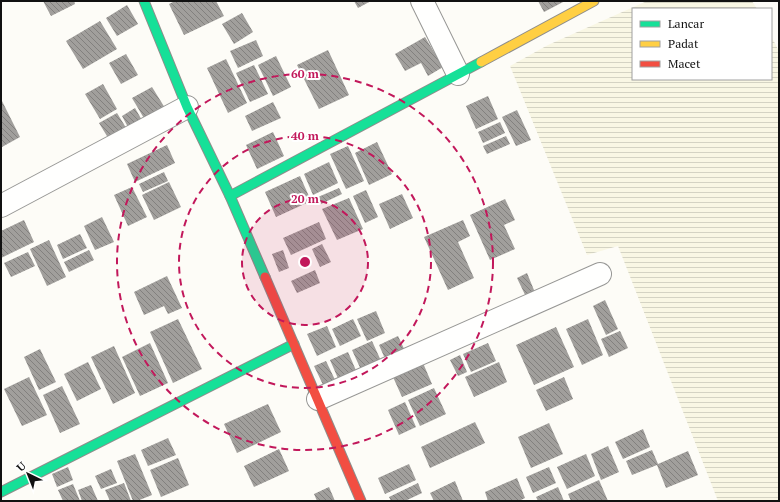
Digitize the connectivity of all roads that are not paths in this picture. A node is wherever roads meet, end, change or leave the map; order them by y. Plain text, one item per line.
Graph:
1 (144, 1) edge
2 (422, 1) edge
3 (594, 1) edge
4 (458, 74) junction
5 (187, 107) junction
6 (230, 196) junction
7 (1, 206) edge
8 (600, 274) dead end
9 (294, 344) junction
10 (318, 398) junction
11 (1, 492) edge
12 (361, 501) edge

1 - 5 street
2 - 4 street
3 - 4 street
4 - 6 street
5 - 6 street
5 - 7 street
6 - 9 street
8 - 10 street
9 - 10 street
9 - 11 street
10 - 12 street

